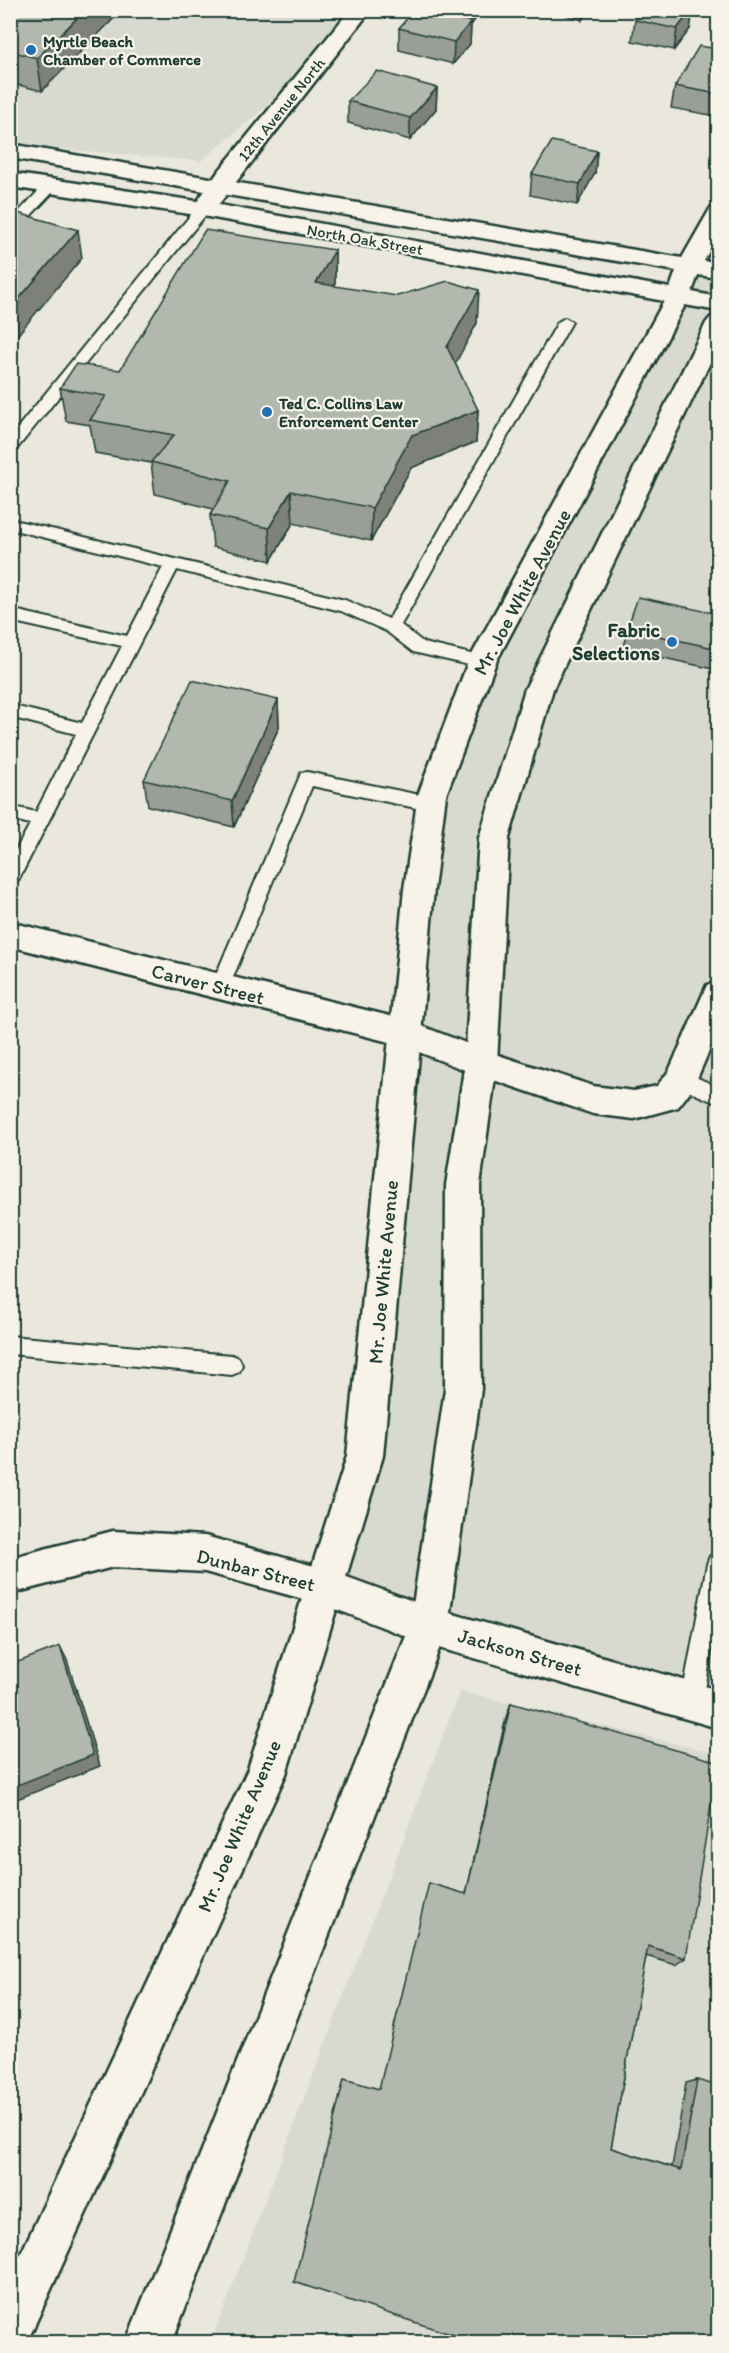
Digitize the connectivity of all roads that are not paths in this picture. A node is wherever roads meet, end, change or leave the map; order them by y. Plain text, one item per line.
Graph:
1 (361, 10) edge
2 (10, 151) edge
3 (10, 180) edge
4 (220, 185) junction
5 (50, 187) junction
6 (203, 209) junction
7 (718, 214) edge
8 (10, 229) edge
9 (689, 267) junction
10 (718, 271) edge
11 (678, 297) junction
12 (718, 304) edge
13 (565, 322) dead end
14 (718, 323) edge
15 (10, 448) edge
16 (10, 524) edge
17 (172, 564) junction
18 (10, 615) edge
19 (392, 627) junction
20 (132, 643) junction
21 (482, 662) junction
22 (10, 711) edge
23 (87, 731) junction
24 (430, 804) junction
25 (10, 812) edge
26 (41, 820) junction
27 (10, 879) edge
28 (10, 934) edge
29 (220, 987) junction
30 (718, 994) edge
31 (406, 1034) junction
32 (481, 1063) junction
33 (682, 1079) junction
34 (718, 1096) edge
35 (10, 1345) edge
36 (232, 1365) dead end
37 (718, 1564) edge
38 (10, 1576) edge
39 (325, 1587) junction
40 (429, 1626) junction
41 (705, 1705) edge
42 (10, 2328) edge
43 (149, 2343) edge

1 - 4 main road, 12th Avenue North
2 - 4 main road, North Oak Street
3 - 5 main road, North Oak Street
4 - 6 main road, 12th Avenue North
4 - 9 main road, North Oak Street
5 - 6 main road, North Oak Street
5 - 8 lane
6 - 11 main road, North Oak Street
6 - 15 lane
7 - 9 main road, Mr. Joe White Avenue
9 - 10 main road, North Oak Street
9 - 11 main road, Mr. Joe White Avenue
11 - 12 main road, North Oak Street
11 - 21 main road, Mr. Joe White Avenue
13 - 19 lane
14 - 32 main road
16 - 17 lane
17 - 19 lane
17 - 20 lane
18 - 20 lane
19 - 21 lane
20 - 23 lane
21 - 24 main road, Mr. Joe White Avenue
22 - 23 lane
23 - 26 lane
24 - 29 lane
24 - 31 main road, Mr. Joe White Avenue
25 - 26 lane
26 - 27 lane
28 - 29 main road, Carver Street
29 - 31 main road, Carver Street
30 - 33 main road
31 - 32 main road, Carver Street
31 - 39 main road, Mr. Joe White Avenue
32 - 33 main road, Carver Street
32 - 40 main road
33 - 34 lane
35 - 36 lane
37 - 41 lane
38 - 39 main road, Dunbar Street
39 - 40 main road, Jackson Street
39 - 42 main road, Mr. Joe White Avenue
40 - 41 main road, Jackson Street
40 - 43 main road

